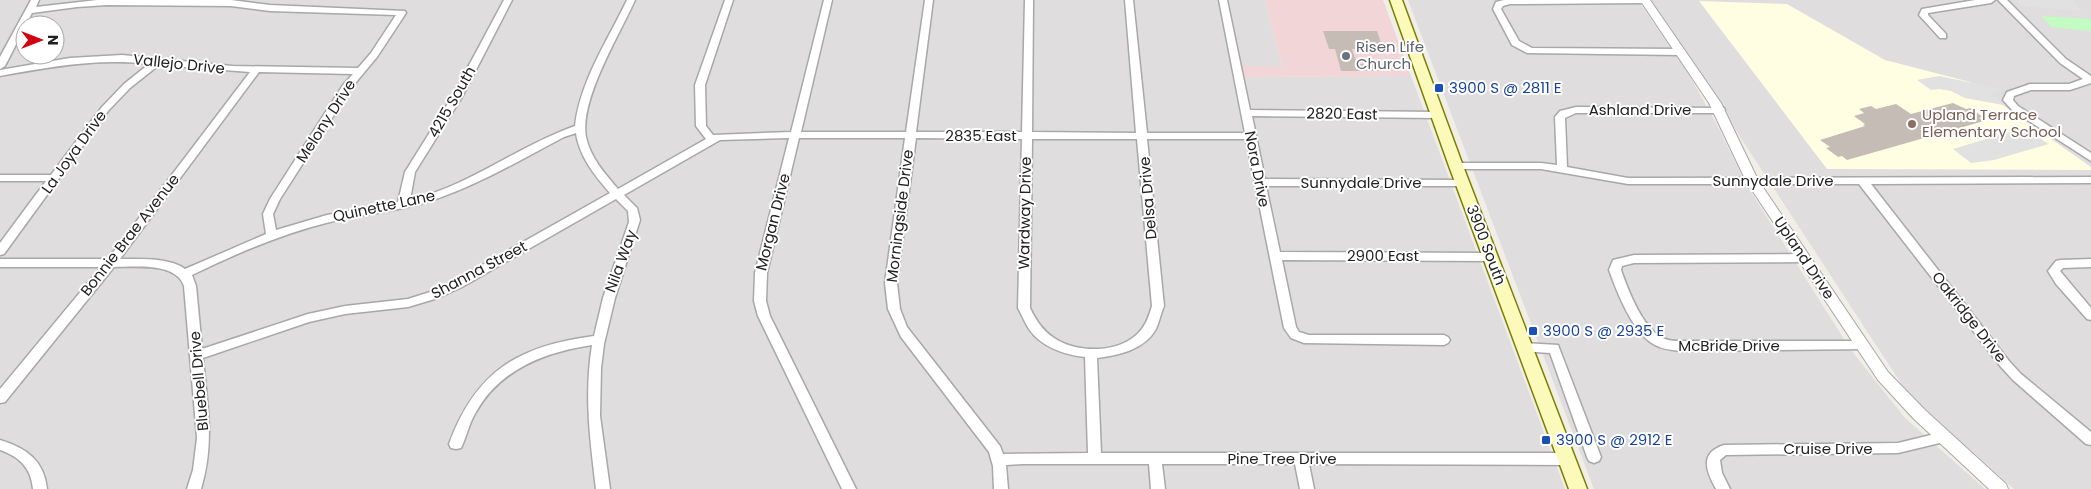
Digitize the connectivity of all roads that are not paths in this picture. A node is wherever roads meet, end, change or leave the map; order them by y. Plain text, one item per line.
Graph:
1 (35, 0) edge
2 (508, 0) edge
3 (631, 0) edge
4 (729, 0) edge
5 (828, 0) edge
6 (929, 0) edge
7 (1029, 0) edge
8 (1130, 0) edge
9 (1223, 0) edge
10 (1396, 0) edge
11 (1645, 0) edge
12 (1991, 0) edge
13 (2002, 0) edge
14 (29, 11) junction
15 (1942, 36) dead end
16 (1680, 52) junction
17 (158, 61) junction
18 (0, 66) edge
19 (257, 70) junction
20 (360, 71) junction
21 (0, 72) edge
22 (2091, 80) edge
23 (1720, 110) junction
24 (1246, 113) junction
25 (1438, 115) junction
26 (580, 128) junction
27 (795, 135) junction
28 (911, 135) junction
29 (1026, 136) junction
30 (1142, 136) junction
31 (1250, 136) junction
32 (712, 139) junction
33 (2091, 158) edge
34 (1456, 166) junction
35 (1562, 168) junction
36 (0, 178) edge
37 (55, 178) junction
38 (1862, 180) junction
39 (2091, 180) edge
40 (1752, 181) junction
41 (1260, 182) junction
42 (1462, 183) junction
43 (617, 193) junction
44 (403, 205) junction
45 (272, 236) junction
46 (0, 252) edge
47 (1274, 256) junction
48 (1491, 257) junction
49 (1804, 258) junction
50 (0, 263) edge
51 (110, 263) junction
52 (2091, 263) edge
53 (184, 274) junction
54 (2091, 316) edge
55 (598, 340) junction
56 (1444, 340) dead end
57 (1863, 346) junction
58 (1524, 348) junction
59 (1091, 354) junction
60 (196, 355) junction
61 (0, 398) edge
62 (1943, 437) junction
63 (2091, 440) edge
64 (456, 444) dead end
65 (0, 445) edge
66 (1594, 457) dead end
67 (1095, 458) junction
68 (1155, 458) junction
69 (1301, 459) junction
70 (1566, 459) junction
71 (999, 460) junction
72 (40, 489) edge
73 (194, 489) edge
74 (603, 489) edge
75 (848, 489) edge
76 (1001, 489) edge
77 (1158, 489) edge
78 (1307, 489) edge
79 (1578, 489) edge
80 (1723, 489) edge
81 (2000, 489) edge

1 - 14 street
2 - 44 street, 4215 South
3 - 26 street, Nila Way
4 - 32 street
5 - 27 street, Morgan Drive
6 - 28 street, Morningside Drive
7 - 29 street, Wardway Drive
8 - 30 street, Delsa Drive
9 - 24 street, Nora Drive
10 - 25 main road, 3900 South
11 - 16 street, Upland Drive
11 - 16 street
12 - 15 street
13 - 22 street
14 - 18 street
14 - 20 street, Melony Drive
16 - 23 street, Upland Drive
17 - 19 street, Vallejo Drive
17 - 21 street, Vallejo Drive
17 - 37 street, La Joya Drive
19 - 20 street, Vallejo Drive
19 - 51 street, Bonnie Brae Avenue
20 - 45 street, Melony Drive
22 - 33 street
23 - 35 street, Ashland Drive
23 - 40 street, Upland Drive
24 - 25 street, 2820 East
24 - 31 street, Nora Drive
25 - 34 main road, 3900 South
26 - 43 street, Nila Way
26 - 44 street, Quinette Lane
27 - 28 street, 2835 East
27 - 32 street, 2835 East
27 - 75 street, Morgan Drive
28 - 29 street, 2835 East
28 - 71 street, Morningside Drive
29 - 30 street, 2835 East
29 - 59 street, Wardway Drive
30 - 31 street, 2835 East
30 - 59 street, Delsa Drive
31 - 41 street, Nora Drive
32 - 43 street, Shanna Street
34 - 35 street, Sunnydale Drive
34 - 42 main road, 3900 South
35 - 40 street, Sunnydale Drive
36 - 37 street
37 - 46 street, La Joya Drive
38 - 39 street, Sunnydale Drive
38 - 40 street, Sunnydale Drive
38 - 63 street, Oakridge Drive
40 - 49 street, Upland Drive
41 - 42 street, Sunnydale Drive
41 - 47 street, Nora Drive
42 - 48 main road, 3900 South
43 - 55 street, Nila Way
43 - 60 street, Shanna Street
44 - 45 street, Quinette Lane
45 - 53 street, Quinette Lane
47 - 48 street, 2900 East
47 - 56 street, Nora Drive
48 - 58 main road, 3900 South
49 - 57 street, Upland Drive
49 - 57 street, McBride Drive
50 - 51 street
51 - 53 street
51 - 61 street, Bonnie Brae Avenue
52 - 54 street
53 - 60 street, Bluebell Drive
55 - 64 street
55 - 74 street, Nila Way
57 - 62 street, Upland Drive
58 - 66 street
58 - 70 main road, 3900 South
59 - 67 street
60 - 73 street, Bluebell Drive
62 - 80 street, Cruise Drive
62 - 81 street, Upland Drive
65 - 72 street
67 - 68 street, Pine Tree Drive
67 - 71 street, Pine Tree Drive
68 - 69 street, Pine Tree Drive
68 - 77 street
69 - 70 street, Pine Tree Drive
69 - 78 street
70 - 79 main road, 3900 South
71 - 76 street, Morningside Drive

